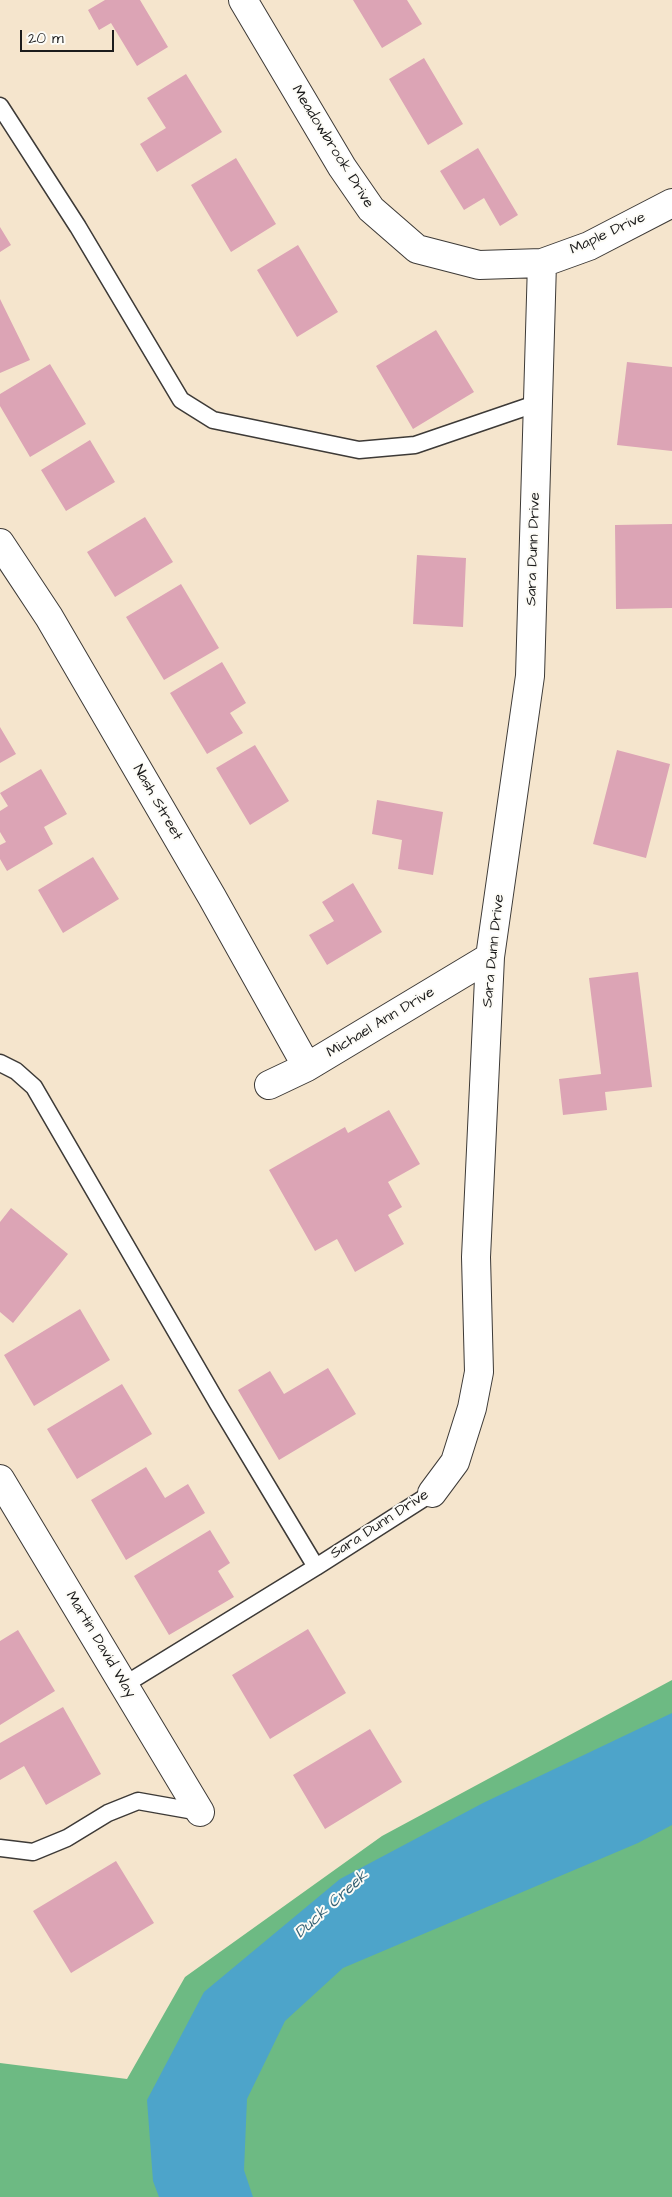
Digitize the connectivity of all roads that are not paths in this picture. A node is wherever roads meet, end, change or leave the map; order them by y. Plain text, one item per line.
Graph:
1 (243, 0) edge
2 (0, 106) edge
3 (672, 203) edge
4 (542, 262) junction
5 (538, 403) junction
6 (0, 543) edge
7 (490, 957) junction
8 (0, 1062) edge
9 (307, 1067) junction
10 (270, 1085) dead end
11 (0, 1479) edge
12 (432, 1493) joint
13 (316, 1567) junction
14 (124, 1685) junction
15 (200, 1812) joint
16 (0, 1848) edge

1 - 4 street, Meadowbrook Drive
2 - 5 lane
3 - 4 street, Maple Drive
4 - 5 street, Sara Dunn Drive
5 - 7 street, Sara Dunn Drive
6 - 9 street, Nash Street
7 - 9 street, Michael Ann Drive
7 - 12 street, Sara Dunn Drive
8 - 13 lane
9 - 10 street, Michael Ann Drive
11 - 14 street, Martin David Way
12 - 13 lane, Sara Dunn Drive
13 - 14 lane, Sara Dunn Drive
14 - 15 street, Martin David Way
15 - 16 lane

